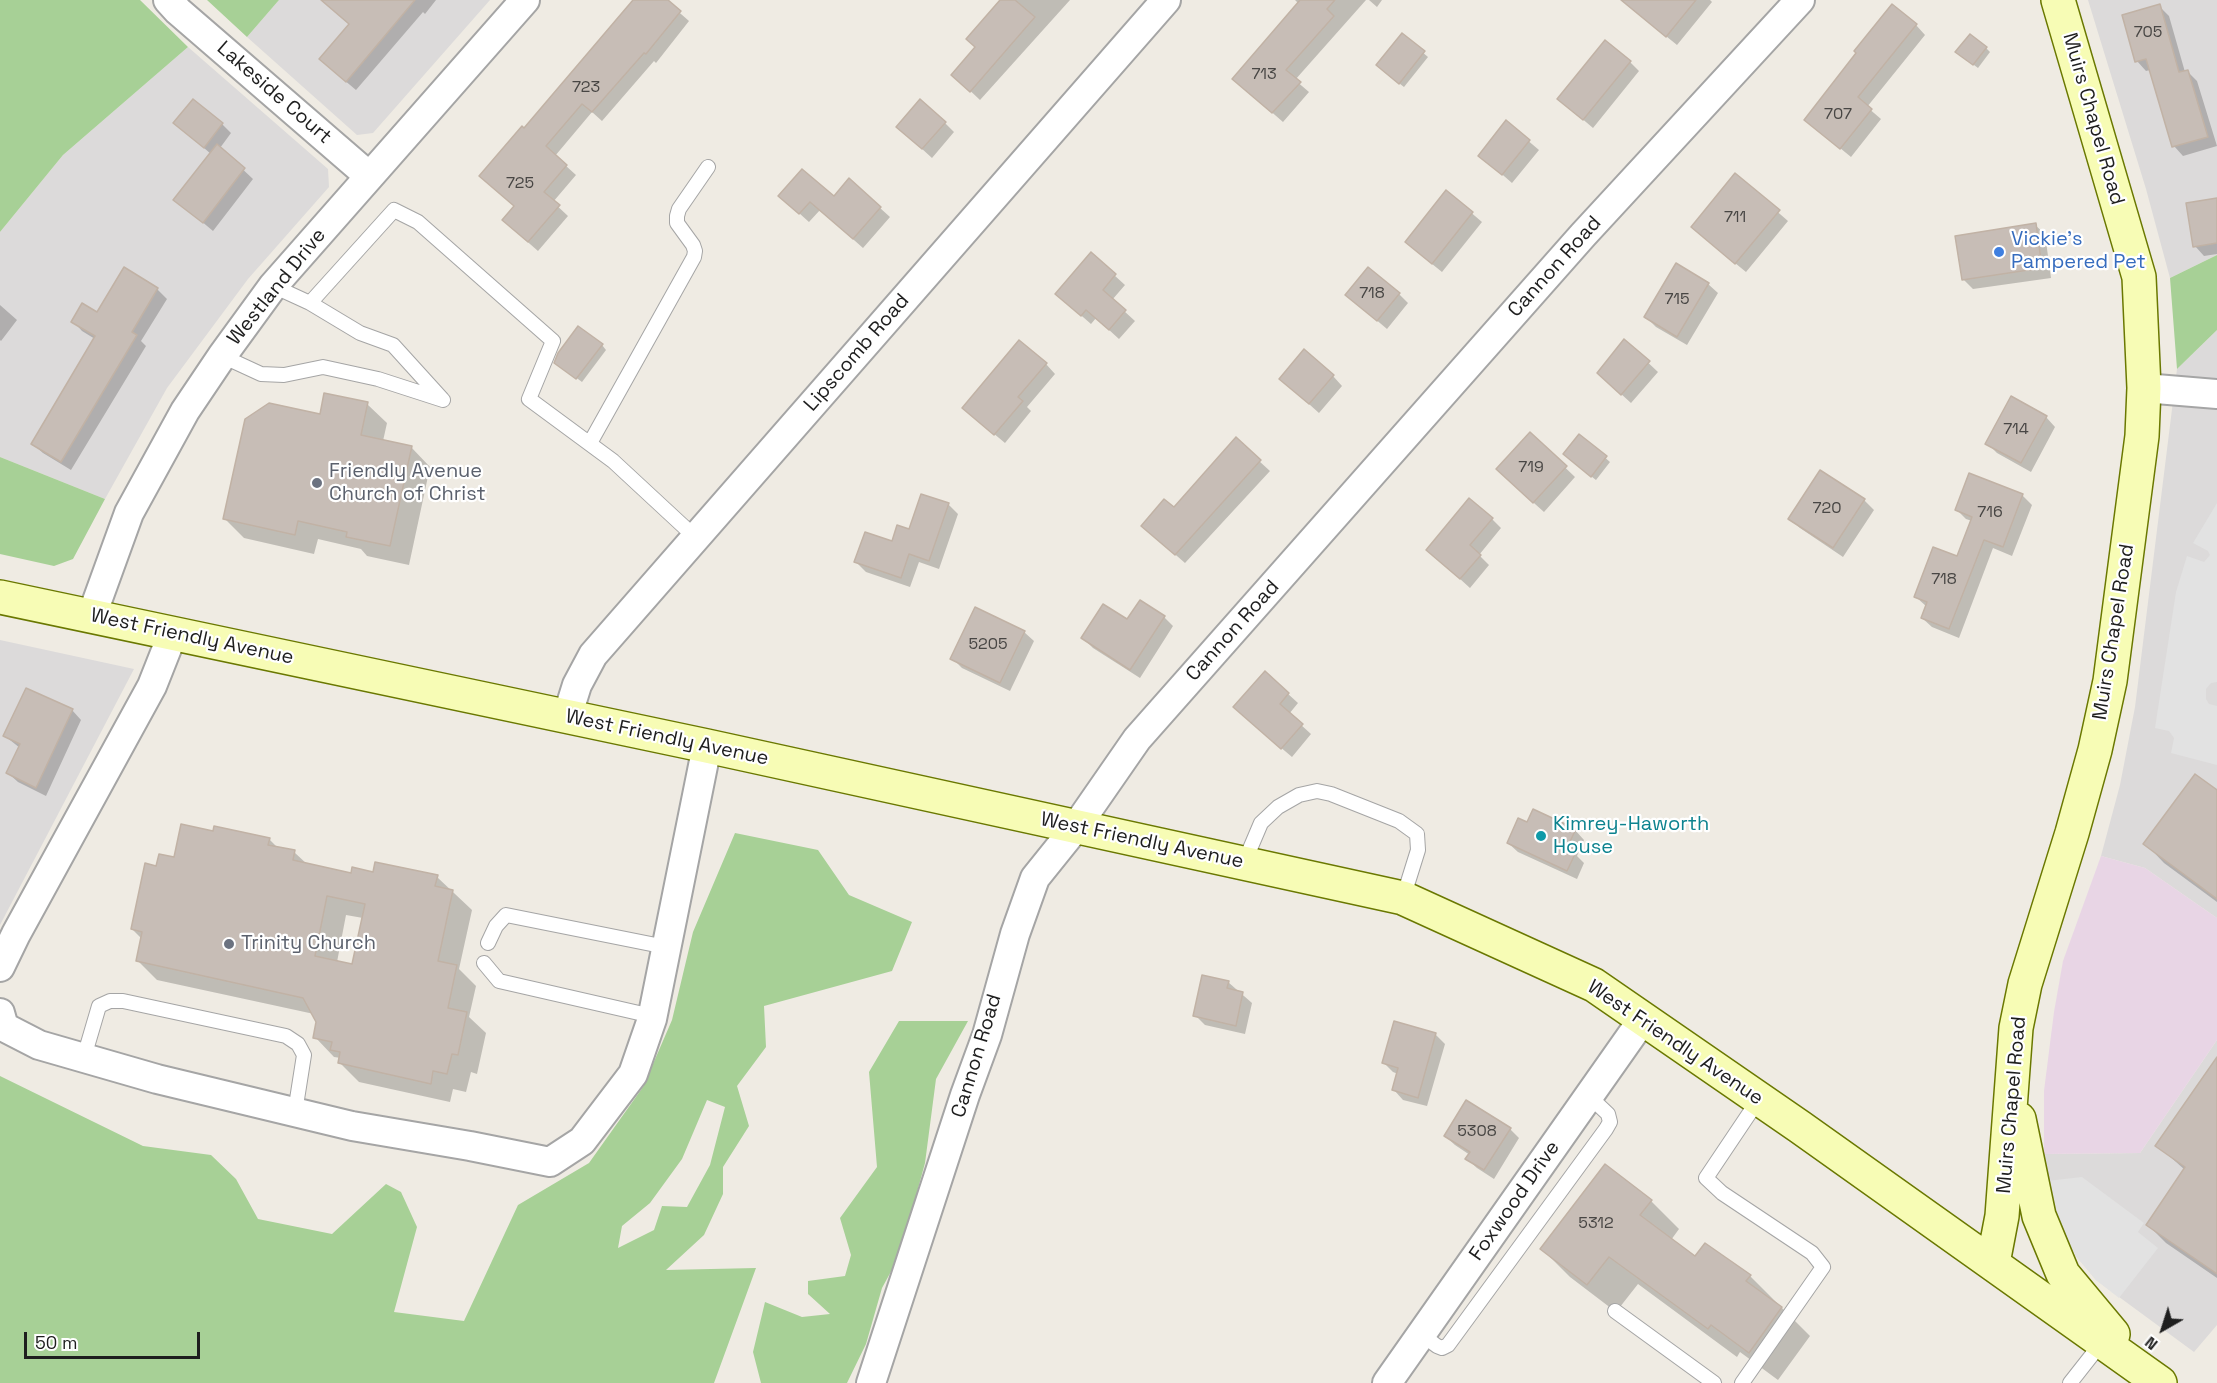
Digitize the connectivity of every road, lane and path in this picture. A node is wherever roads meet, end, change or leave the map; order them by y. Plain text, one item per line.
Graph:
1 (525, 0) edge
2 (1166, 0) edge
3 (1800, 0) edge
4 (2058, 0) edge
5 (175, 4) edge
6 (708, 167) dead end
7 (369, 176) junction
8 (273, 286) junction
9 (310, 303) junction
10 (222, 356) junction
11 (2144, 388) junction
12 (2217, 394) edge
13 (590, 444) junction
14 (695, 537) junction
15 (0, 597) edge
16 (92, 615) junction
17 (173, 633) junction
18 (567, 717) junction
19 (706, 746) junction
20 (1076, 827) junction
21 (1244, 863) junction
22 (1403, 898) junction
23 (488, 943) dead end
24 (666, 947) junction
25 (484, 963) dead end
26 (0, 968) edge
27 (0, 1013) edge
28 (652, 1016) junction
29 (1643, 1019) junction
30 (84, 1057) junction
31 (2010, 1085) junction
32 (1759, 1099) junction
33 (295, 1112) junction
34 (1993, 1263) junction
35 (1615, 1311) dead end
36 (2103, 1341) junction
37 (2151, 1377) edge
38 (871, 1383) edge
39 (1387, 1383) edge
40 (1714, 1383) edge
41 (1742, 1383) edge
42 (2070, 1383) edge

1 - 7 street, Westland Drive
2 - 14 street, Lipscomb Road
3 - 20 street, Cannon Road
4 - 11 main road, Muirs Chapel Road
5 - 7 street, Lakeside Court
6 - 13 lane
7 - 8 street, Westland Drive
8 - 9 lane
8 - 10 street, Westland Drive
9 - 10 lane
9 - 13 lane
10 - 16 street, Westland Drive
11 - 12 street
11 - 31 main road, Muirs Chapel Road
13 - 14 lane
14 - 18 street, Lipscomb Road
15 - 16 main road, West Friendly Avenue
16 - 17 main road, West Friendly Avenue
17 - 18 main road, West Friendly Avenue
17 - 26 street
18 - 19 main road, West Friendly Avenue
19 - 20 main road, West Friendly Avenue
19 - 24 street
20 - 21 main road, West Friendly Avenue
20 - 38 street, Cannon Road
21 - 22 main road, West Friendly Avenue
21 - 22 lane
22 - 29 main road, West Friendly Avenue
23 - 24 lane
24 - 28 street
25 - 28 lane
27 - 30 street
28 - 33 street
29 - 32 main road, West Friendly Avenue
29 - 39 street, Foxwood Drive
30 - 33 street
30 - 33 lane
31 - 34 main road, Muirs Chapel Road
31 - 37 main road
32 - 34 main road, West Friendly Avenue
32 - 41 lane
34 - 36 main road, West Friendly Avenue
35 - 40 lane
36 - 37 main road, West Friendly Avenue
36 - 42 lane

